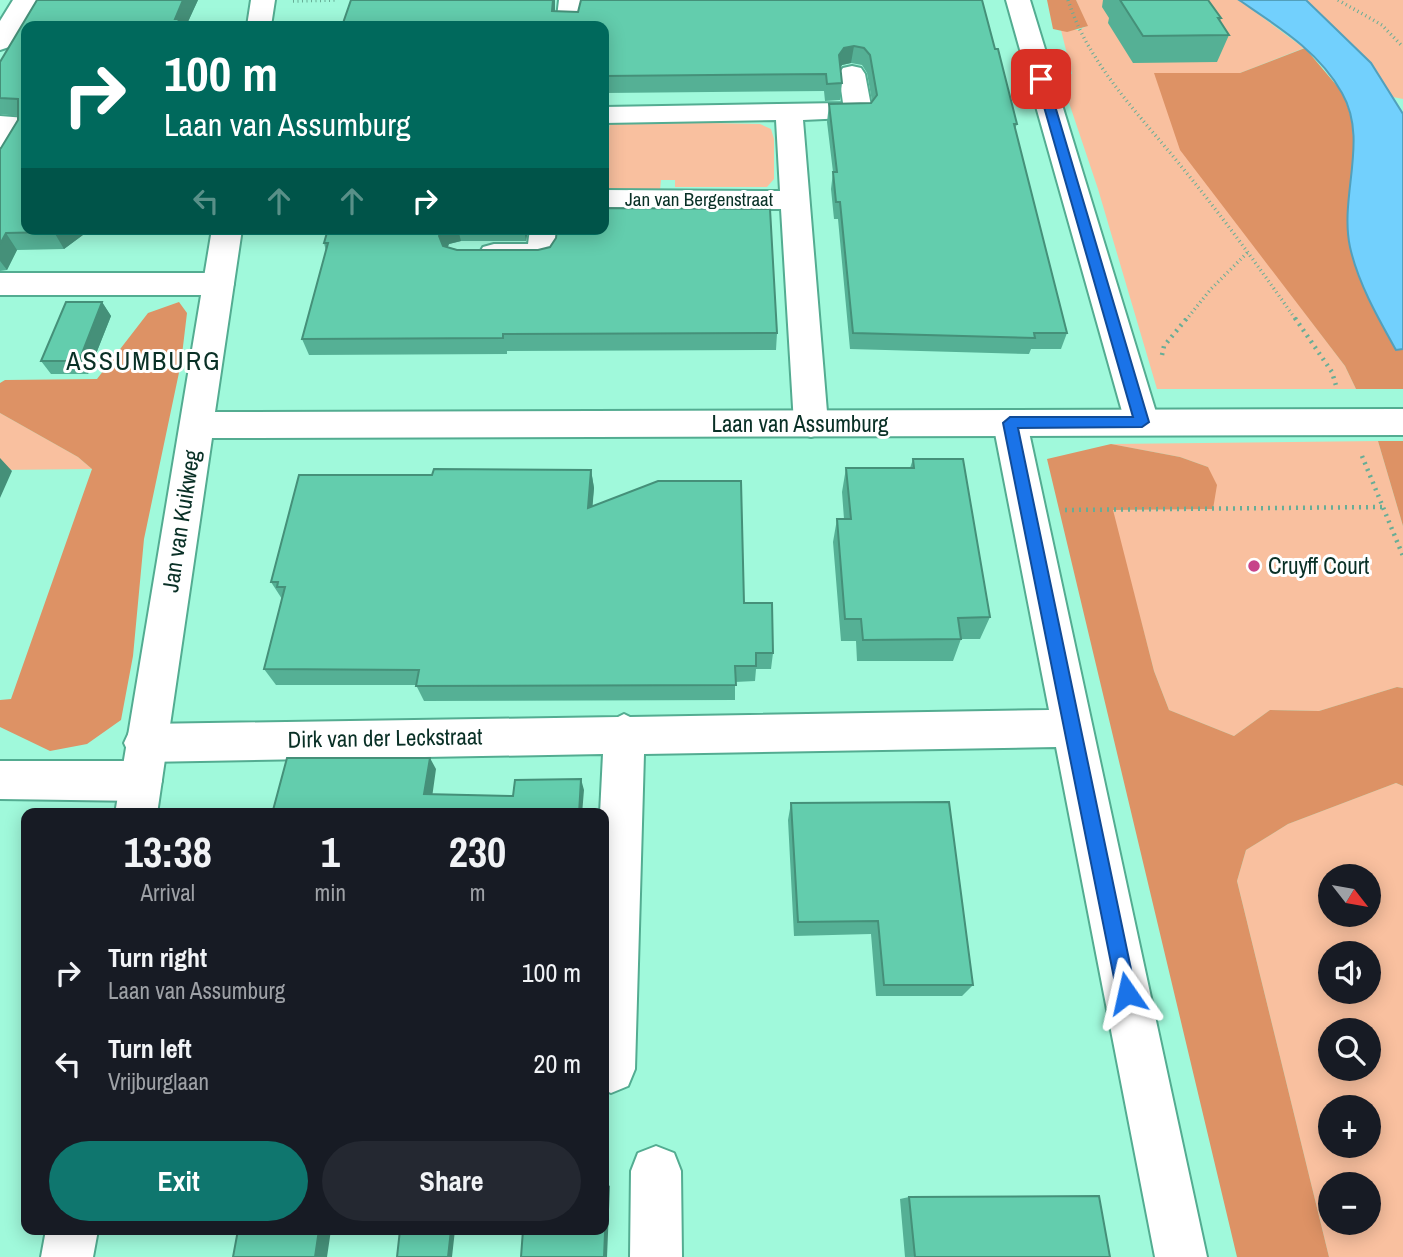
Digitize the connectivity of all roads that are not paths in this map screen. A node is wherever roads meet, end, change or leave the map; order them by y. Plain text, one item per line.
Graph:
1 (26, 0) edge
2 (571, 0) edge
3 (1018, 0) edge
4 (569, 21) edge
5 (0, 42) edge
6 (852, 74) dead end
7 (789, 112) junction
8 (609, 115) edge
9 (0, 124) edge
10 (0, 158) edge
11 (609, 199) edge
12 (794, 200) junction
13 (226, 235) edge
14 (544, 235) edge
15 (461, 254) edge
16 (0, 284) edge
17 (219, 284) junction
18 (1142, 422) junction
19 (1403, 422) edge
20 (1010, 423) junction
21 (811, 424) junction
22 (196, 425) junction
23 (1073, 728) junction
24 (624, 733) junction
25 (140, 779) edge
26 (0, 780) edge
27 (611, 1069) dead end
28 (656, 1171) dead end
29 (71, 1235) edge
30 (67, 1257) edge
31 (656, 1257) edge
32 (1181, 1257) edge

1 - 5 street
2 - 4 street
3 - 18 street
6 - 7 street
7 - 8 street
7 - 12 street, Jan van Bergenstraat
9 - 10 street
11 - 12 street, Jan van Bergenstraat
12 - 21 street, Jan van Bergenstraat
13 - 17 street, Jan van Kuikweg
14 - 15 street
16 - 17 street
17 - 22 street, Jan van Kuikweg
18 - 19 street, Laan van Assumburg
18 - 20 street, Laan van Assumburg
20 - 21 street, Laan van Assumburg
20 - 23 street
21 - 22 street, Laan van Assumburg
22 - 25 street, Jan van Kuikweg
23 - 24 street, Dirk van der Leckstraat
23 - 32 street
24 - 25 street, Dirk van der Leckstraat
24 - 27 street
25 - 26 street, Dirk van der Leckstraat
28 - 31 street
29 - 30 street

